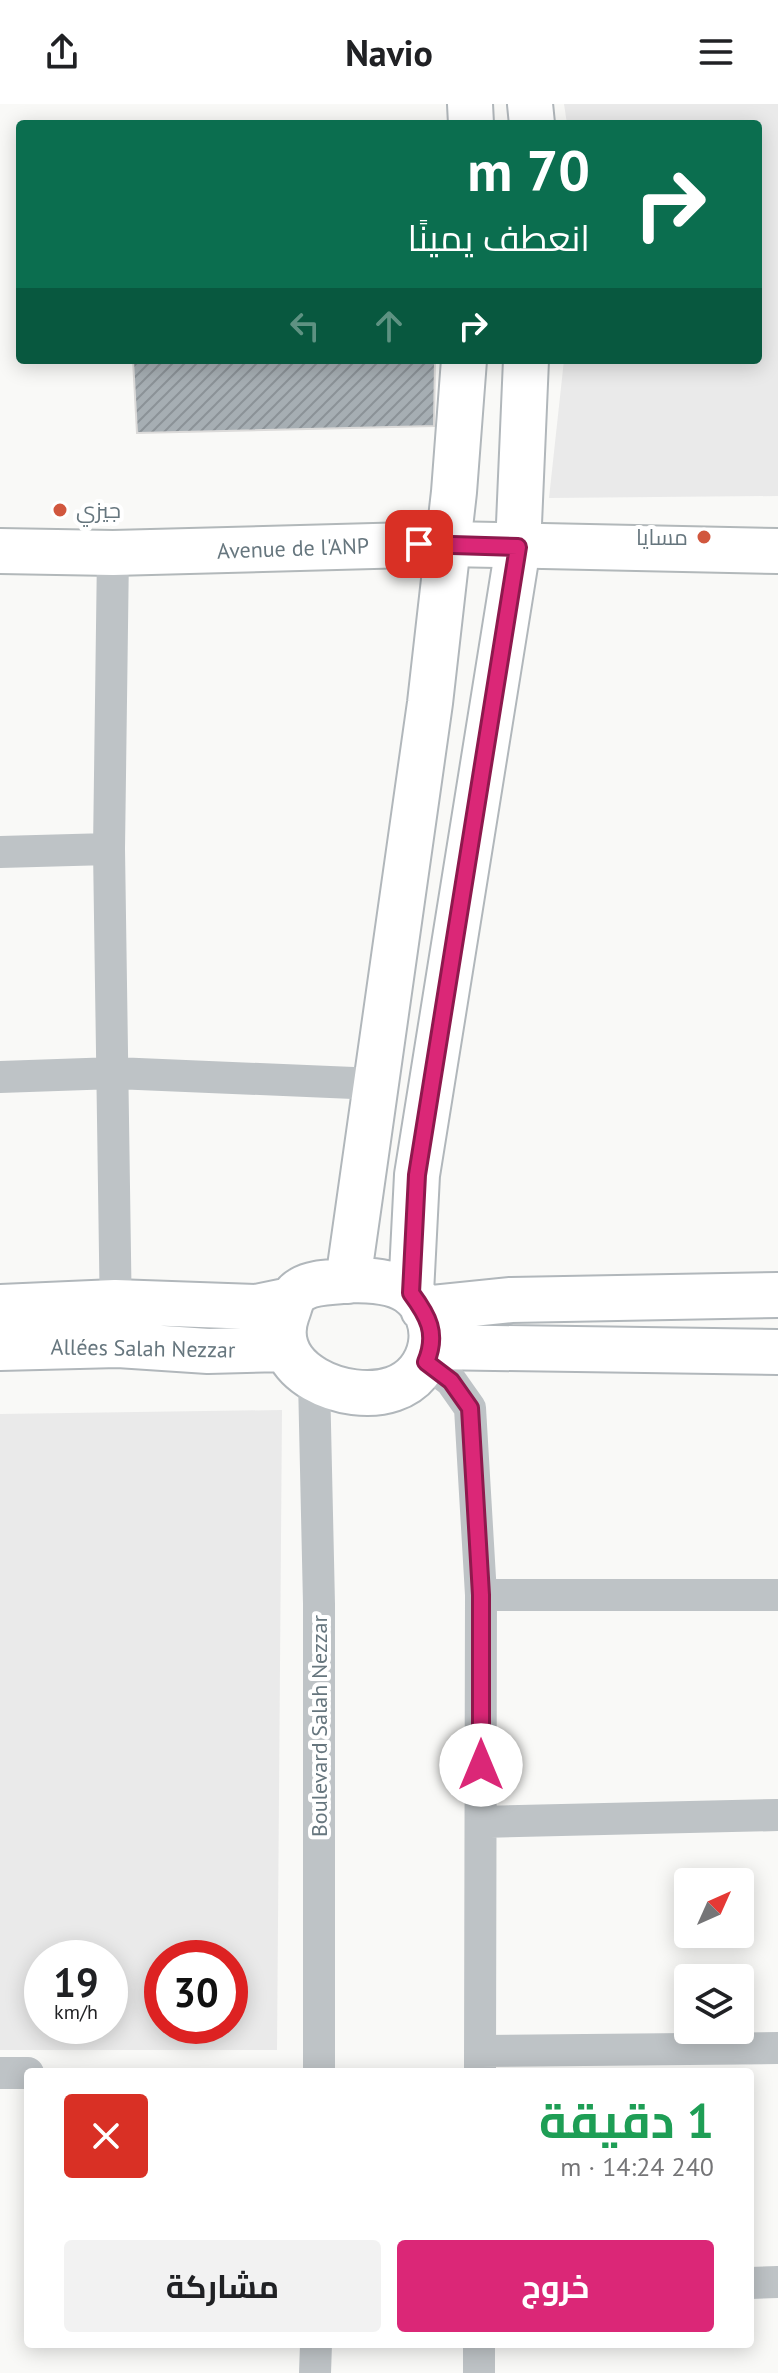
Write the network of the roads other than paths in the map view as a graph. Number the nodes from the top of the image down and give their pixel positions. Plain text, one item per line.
1 (464, 364) edge
2 (526, 364) edge
3 (447, 544) junction
4 (518, 547) junction
5 (0, 551) edge
6 (778, 551) edge
7 (113, 553) junction
8 (409, 841) junction
9 (109, 849) junction
10 (0, 852) edge
11 (466, 856) junction
12 (115, 1073) junction
13 (0, 1077) edge
14 (377, 1084) junction
15 (348, 1281) junction
16 (778, 1295) edge
17 (290, 1300) junction
18 (115, 1302) junction
19 (0, 1307) edge
20 (423, 1328) junction
21 (118, 1345) junction
22 (0, 1348) edge
23 (778, 1352) edge
24 (300, 1365) junction
25 (481, 1595) junction
26 (778, 1595) edge
27 (778, 1815) edge
28 (481, 1822) junction
29 (778, 2048) edge
30 (480, 2062) edge
31 (319, 2068) edge
32 (0, 2073) edge
33 (24, 2073) edge
34 (778, 2282) edge
35 (754, 2283) edge
36 (316, 2348) edge
37 (479, 2348) edge
38 (315, 2373) edge
39 (479, 2373) edge

1 - 3 street
2 - 4 street
3 - 4 street, Avenue de l'ANP
3 - 7 street, Avenue de l'ANP
3 - 8 street
4 - 6 street, Avenue de l'ANP
4 - 11 street
5 - 7 street, Avenue de l'ANP
7 - 9 street
8 - 11 street
8 - 14 street
9 - 10 street
9 - 12 street
11 - 20 street
12 - 13 street
12 - 14 street
12 - 18 street
14 - 15 street
15 - 17 street
15 - 20 street
16 - 20 street
17 - 18 street
17 - 24 street
18 - 19 street
18 - 21 street
20 - 23 street
20 - 24 street
20 - 25 street
21 - 22 street, Allées Salah Nezzar
21 - 24 street, Allées Salah Nezzar
24 - 31 street, Boulevard Salah Nezzar
25 - 26 street
25 - 28 street
27 - 28 street
28 - 30 street
29 - 30 street
32 - 33 street
34 - 35 street
36 - 38 street
37 - 39 street

